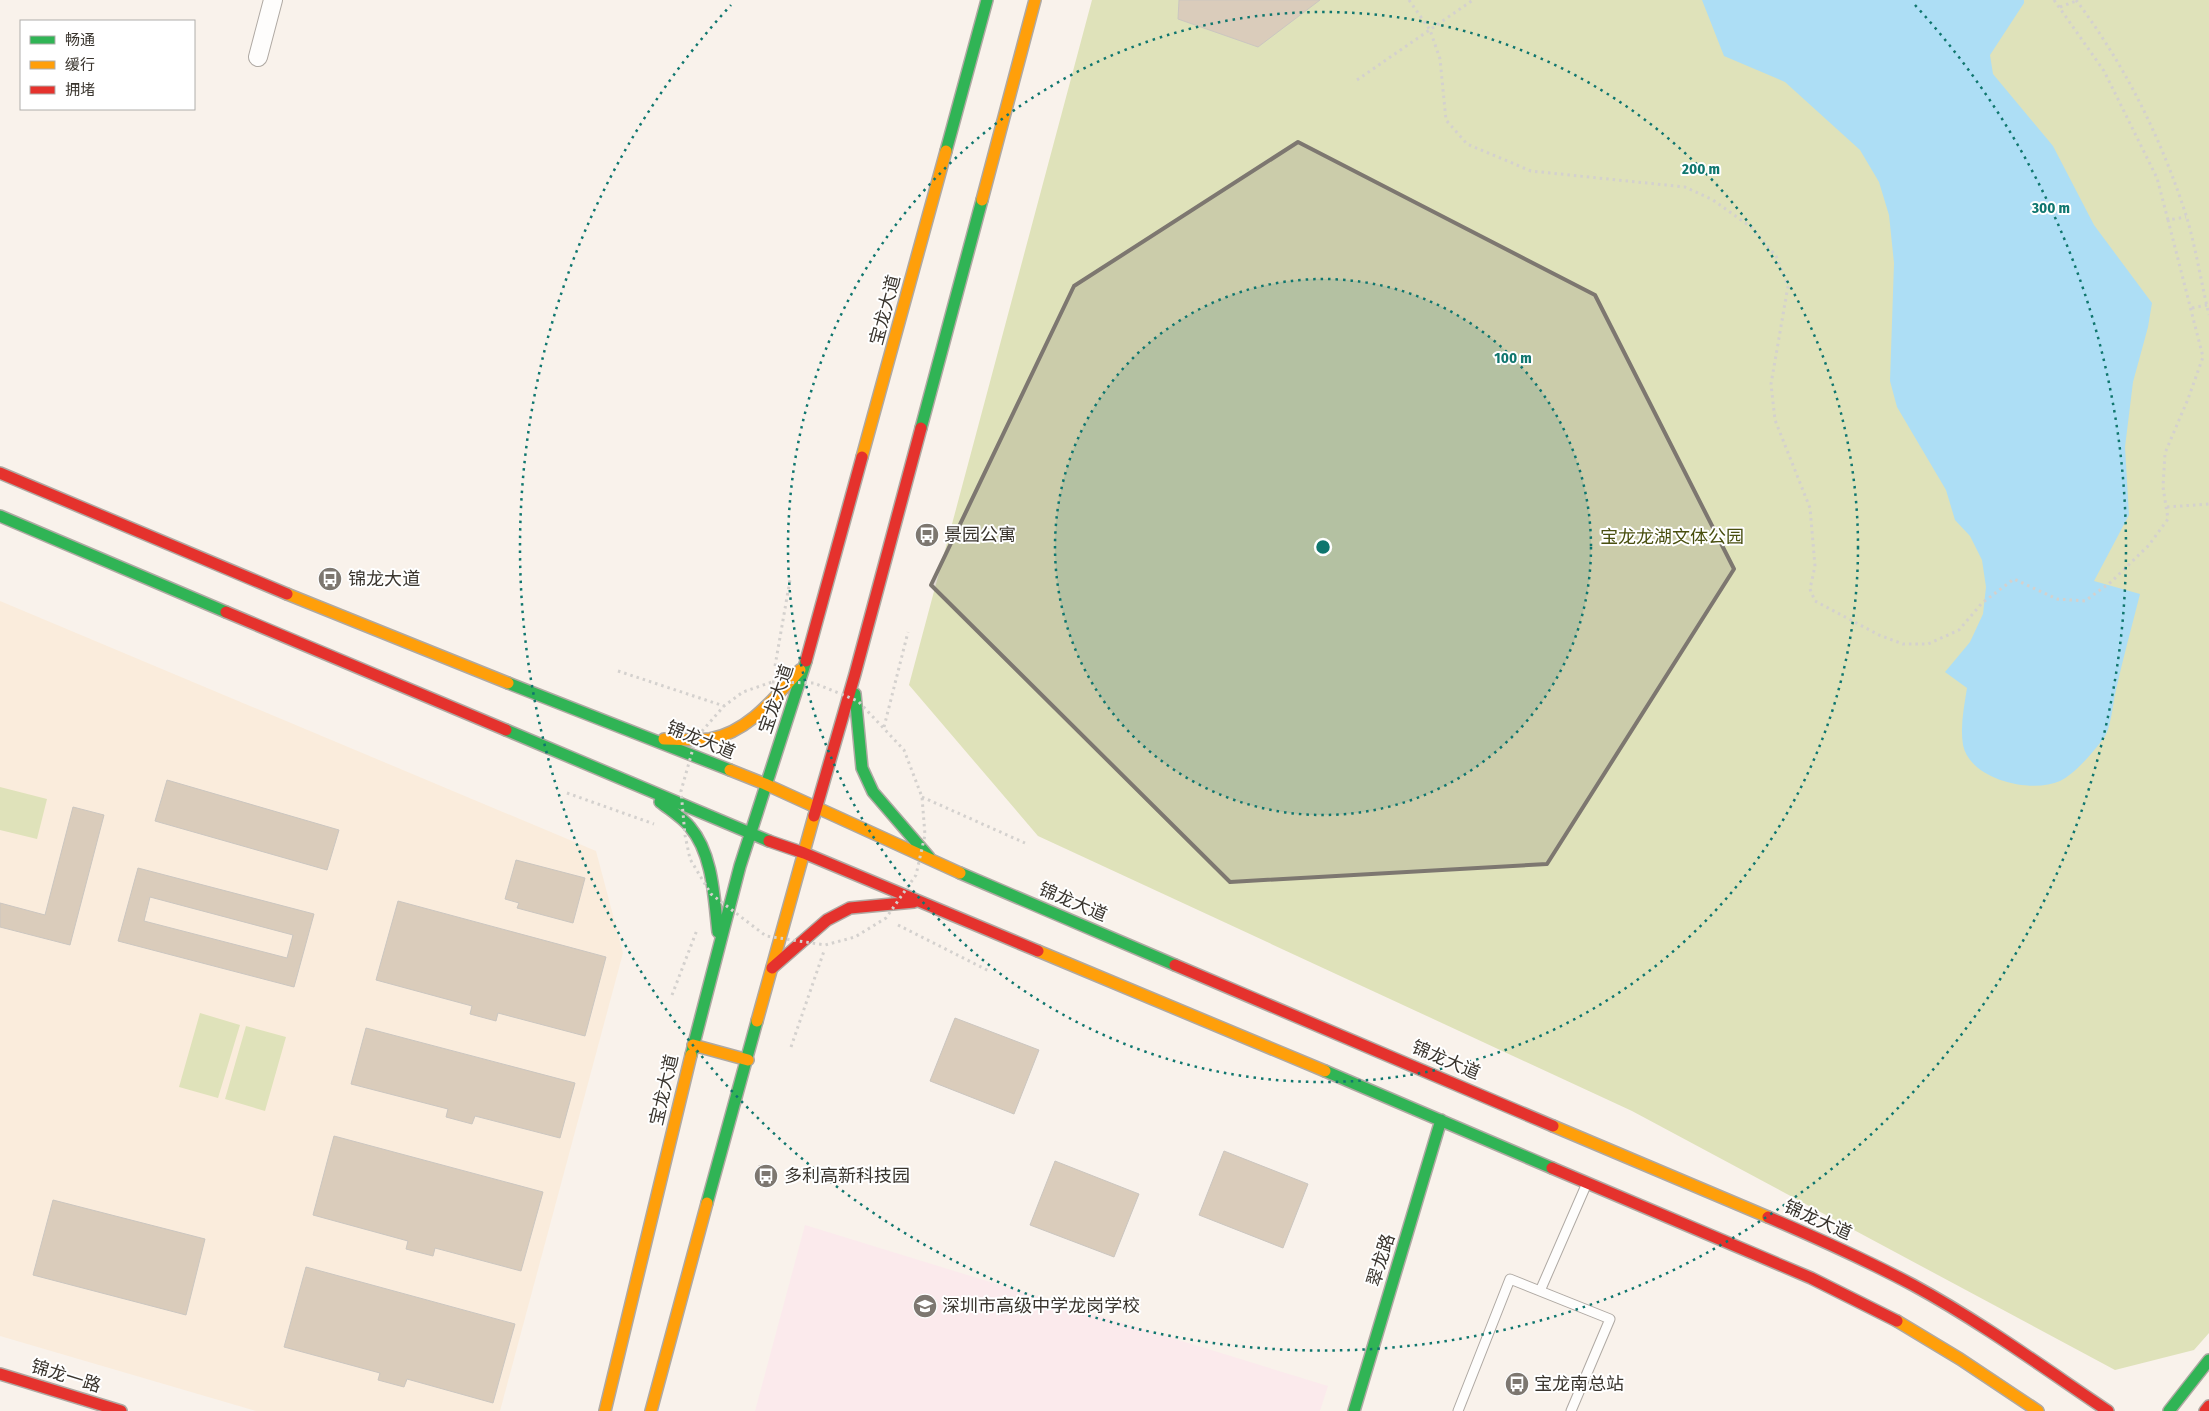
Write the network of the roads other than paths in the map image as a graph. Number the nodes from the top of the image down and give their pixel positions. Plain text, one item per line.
1 (273, 0) edge
2 (988, 0) edge
3 (1035, 0) edge
4 (258, 57) dead end
5 (0, 473) edge
6 (0, 516) edge
7 (806, 663) junction
8 (855, 674) junction
9 (649, 738) junction
10 (765, 784) junction
11 (642, 786) junction
12 (817, 807) junction
13 (750, 834) junction
14 (804, 853) junction
15 (932, 861) junction
16 (921, 902) junction
17 (719, 946) junction
18 (772, 968) junction
19 (693, 1045) junction
20 (748, 1060) junction
21 (1441, 1120) junction
22 (1587, 1182) junction
23 (1540, 1291) junction
24 (2209, 1360) edge
25 (0, 1374) edge
26 (2209, 1406) edge
27 (122, 1411) edge
28 (605, 1411) edge
29 (651, 1411) edge
30 (1354, 1411) edge
31 (1458, 1411) edge
32 (1571, 1411) edge
33 (2038, 1411) edge
34 (2108, 1411) edge
35 (2169, 1411) edge
36 (2205, 1411) edge

1 - 4 street
2 - 7 main road, 宝龙大道
3 - 8 main road
5 - 9 main road, 锦龙大道
6 - 11 main road
7 - 9 main road
7 - 10 main road, 宝龙大道
8 - 12 main road
8 - 15 main road
9 - 10 main road, 锦龙大道
10 - 12 main road, 锦龙大道
10 - 13 main road, 宝龙大道
11 - 13 main road
11 - 17 main road
12 - 14 main road
12 - 15 main road, 锦龙大道
13 - 14 main road
13 - 17 main road, 宝龙大道
14 - 16 main road
14 - 18 main road
15 - 34 main road, 锦龙大道
16 - 18 main road
16 - 21 main road
17 - 19 main road, 宝龙大道
18 - 20 main road
19 - 20 main road
19 - 28 main road, 宝龙大道
20 - 29 main road
21 - 22 main road
21 - 30 main road, 翠龙路
22 - 23 lane
22 - 33 main road
23 - 31 lane
23 - 32 lane
24 - 35 main road
25 - 27 main road, 锦龙一路
26 - 36 main road

